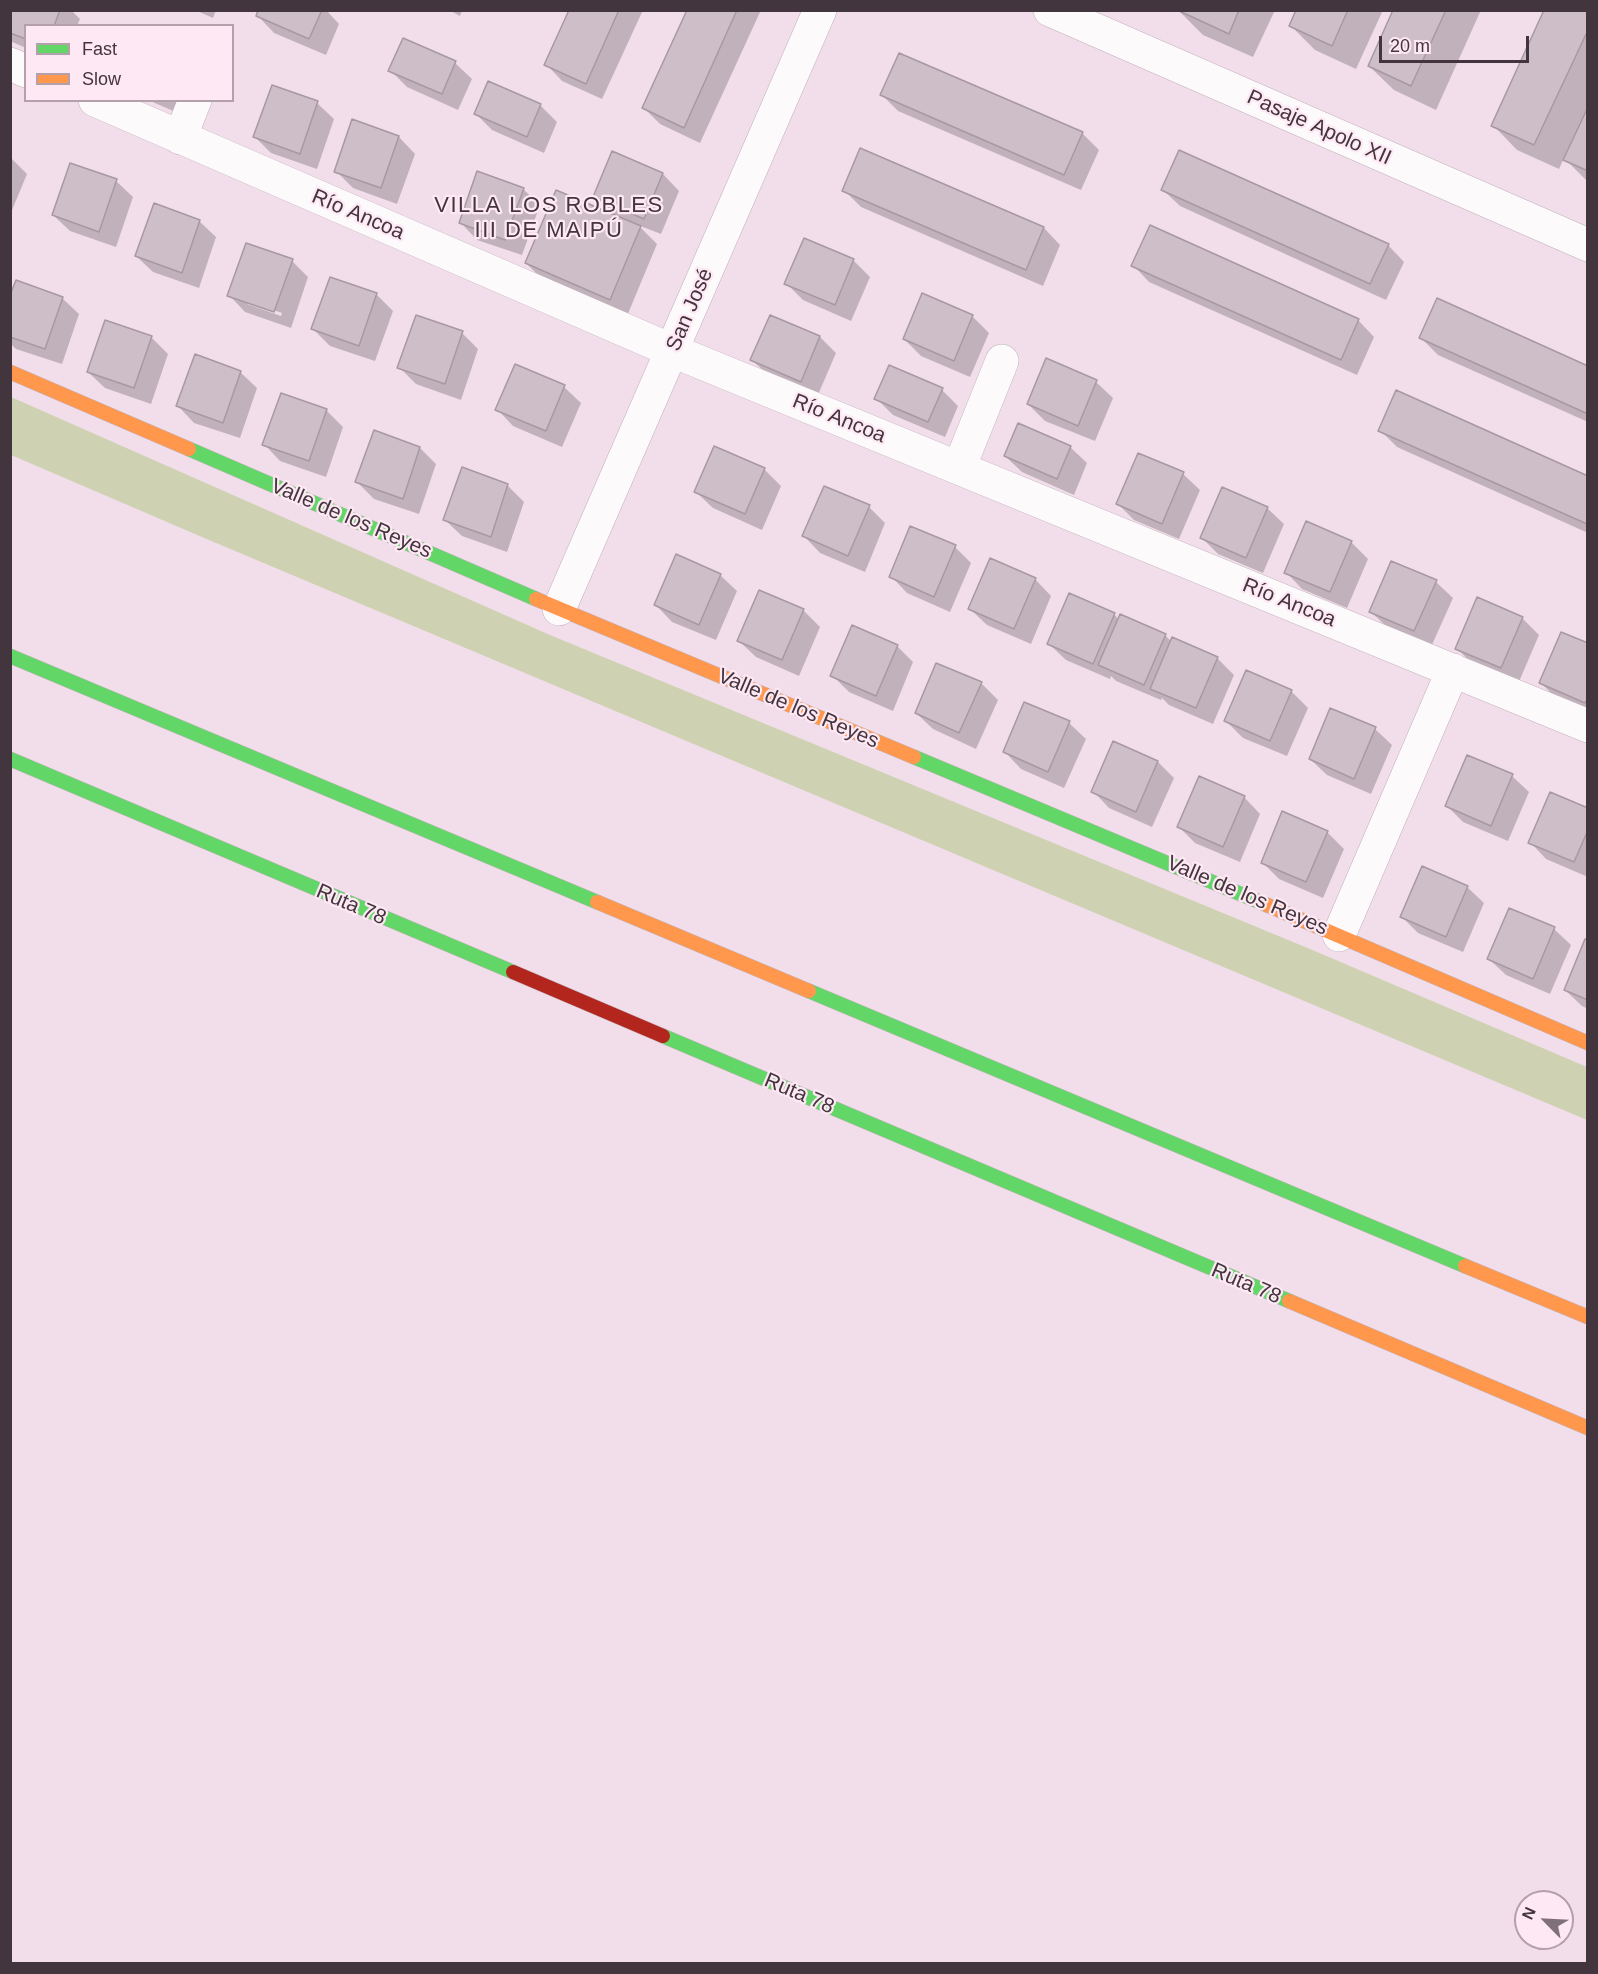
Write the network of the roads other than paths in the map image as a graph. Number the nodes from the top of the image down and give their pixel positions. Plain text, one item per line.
1 (820, 10) edge
2 (1050, 10) edge
3 (10, 64) edge
4 (24, 70) edge
5 (99, 102) edge
6 (194, 102) edge
7 (180, 138) junction
8 (1587, 245) edge
9 (673, 351) junction
10 (1002, 361) dead end
11 (10, 372) edge
12 (959, 468) junction
13 (559, 609) junction
14 (10, 656) edge
15 (1453, 670) junction
16 (1587, 726) edge
17 (10, 759) edge
18 (1339, 935) junction
19 (1587, 1043) edge
20 (1587, 1317) edge
21 (1587, 1428) edge

1 - 9 street, San José
2 - 8 street, Pasaje Apolo XII
3 - 4 street
5 - 7 street, Río Ancoa
6 - 7 street
7 - 9 street, Río Ancoa
9 - 12 street, Río Ancoa
9 - 13 street, San José
10 - 12 street
11 - 13 main road, Valle de los Reyes
12 - 15 street, Río Ancoa
13 - 18 main road, Valle de los Reyes
14 - 20 main road
15 - 16 street, Río Ancoa
15 - 18 street
17 - 21 main road, Ruta 78
18 - 19 main road, Valle de los Reyes

